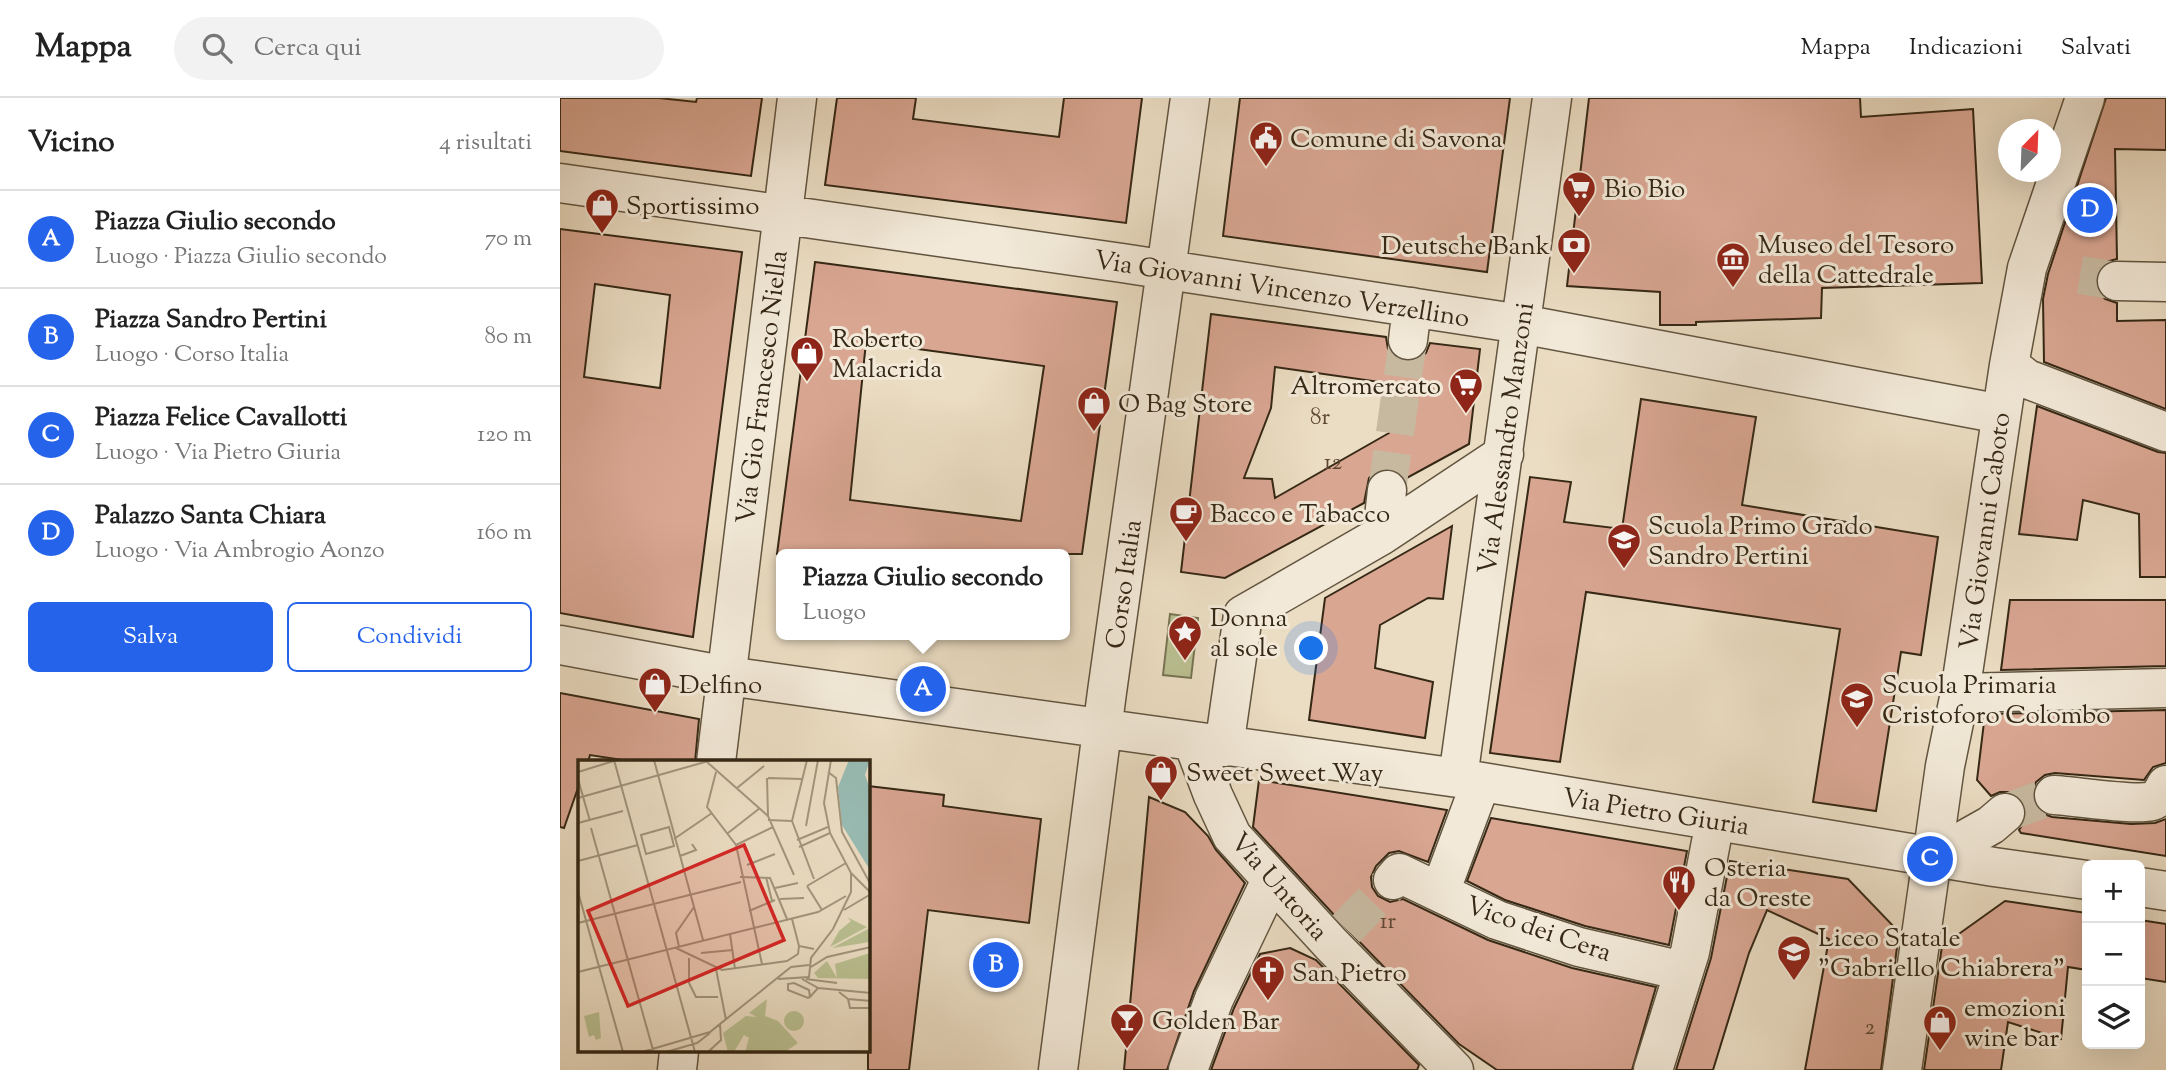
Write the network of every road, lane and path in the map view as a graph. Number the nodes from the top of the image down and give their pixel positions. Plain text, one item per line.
1 (797, 98) edge
2 (1190, 98) edge
3 (1552, 98) edge
4 (2085, 98) edge
5 (560, 183) edge
6 (782, 215) junction
7 (1168, 270) junction
8 (2117, 281) tunnel mouth
9 (2166, 282) edge
10 (1521, 324) junction
11 (2009, 365) junction
12 (2001, 414) junction
13 (2166, 432) edge
14 (1504, 454) junction
15 (1387, 490) tunnel mouth
16 (1382, 536) junction
17 (560, 645) edge
18 (727, 676) junction
19 (2166, 688) edge
20 (1960, 693) junction
21 (1103, 730) junction
22 (1208, 744) junction
23 (716, 760) edge
24 (1469, 780) junction
25 (2166, 785) edge
26 (2054, 794) tunnel mouth
27 (2005, 813) tunnel mouth
28 (1715, 821) junction
29 (1934, 857) junction
30 (1396, 876) dead end
31 (2082, 879) edge
32 (1271, 880) junction
33 (2145, 888) edge
34 (2166, 891) edge
35 (1440, 892) junction
36 (1683, 971) junction
37 (679, 1052) edge
38 (677, 1070) edge
39 (1058, 1070) edge
40 (1188, 1070) edge
41 (1454, 1070) edge
42 (1653, 1070) edge
43 (1902, 1070) edge

1 - 6 street, Via Gio Francesco Niella
2 - 7 street, Corso Italia
3 - 10 street, Via Alessandro Manzoni
4 - 11 street, Via Giovanni Caboto
5 - 6 street, Via Giovanni Vincenzo Verzellino
6 - 7 street, Via Giovanni Vincenzo Verzellino
6 - 18 street, Via Gio Francesco Niella
7 - 10 street, Via Giovanni Vincenzo Verzellino
7 - 21 street, Corso Italia
8 - 9 street
10 - 12 street, Via Giovanni Vincenzo Verzellino
10 - 14 street, Via Alessandro Manzoni
11 - 12 street, Via Giovanni Caboto
11 - 13 street
12 - 20 street, Via Giovanni Caboto
14 - 16 street
14 - 24 street, Via Alessandro Manzoni
15 - 16 street
16 - 22 street
17 - 18 street, Via Pietro Giuria
18 - 21 street, Via Pietro Giuria
18 - 23 street, Via Gio Francesco Niella
19 - 20 street
20 - 29 street, Via Giovanni Caboto
21 - 22 street, Via Pietro Giuria
21 - 39 street, Corso Italia
22 - 24 street, Via Pietro Giuria
22 - 32 street, Via Untoria
24 - 28 street, Via Pietro Giuria
24 - 35 street, Via Alessandro Manzoni
25 - 26 street
27 - 29 street
28 - 29 street, Via Pietro Giuria
28 - 36 street
29 - 31 street, Via Pietro Giuria
29 - 43 street, Via Giovanni Caboto
30 - 35 street, Vico dei Cera
32 - 40 street
32 - 41 street, Via Untoria
33 - 34 street
35 - 36 street, Vico dei Cera
36 - 42 street
37 - 38 street

